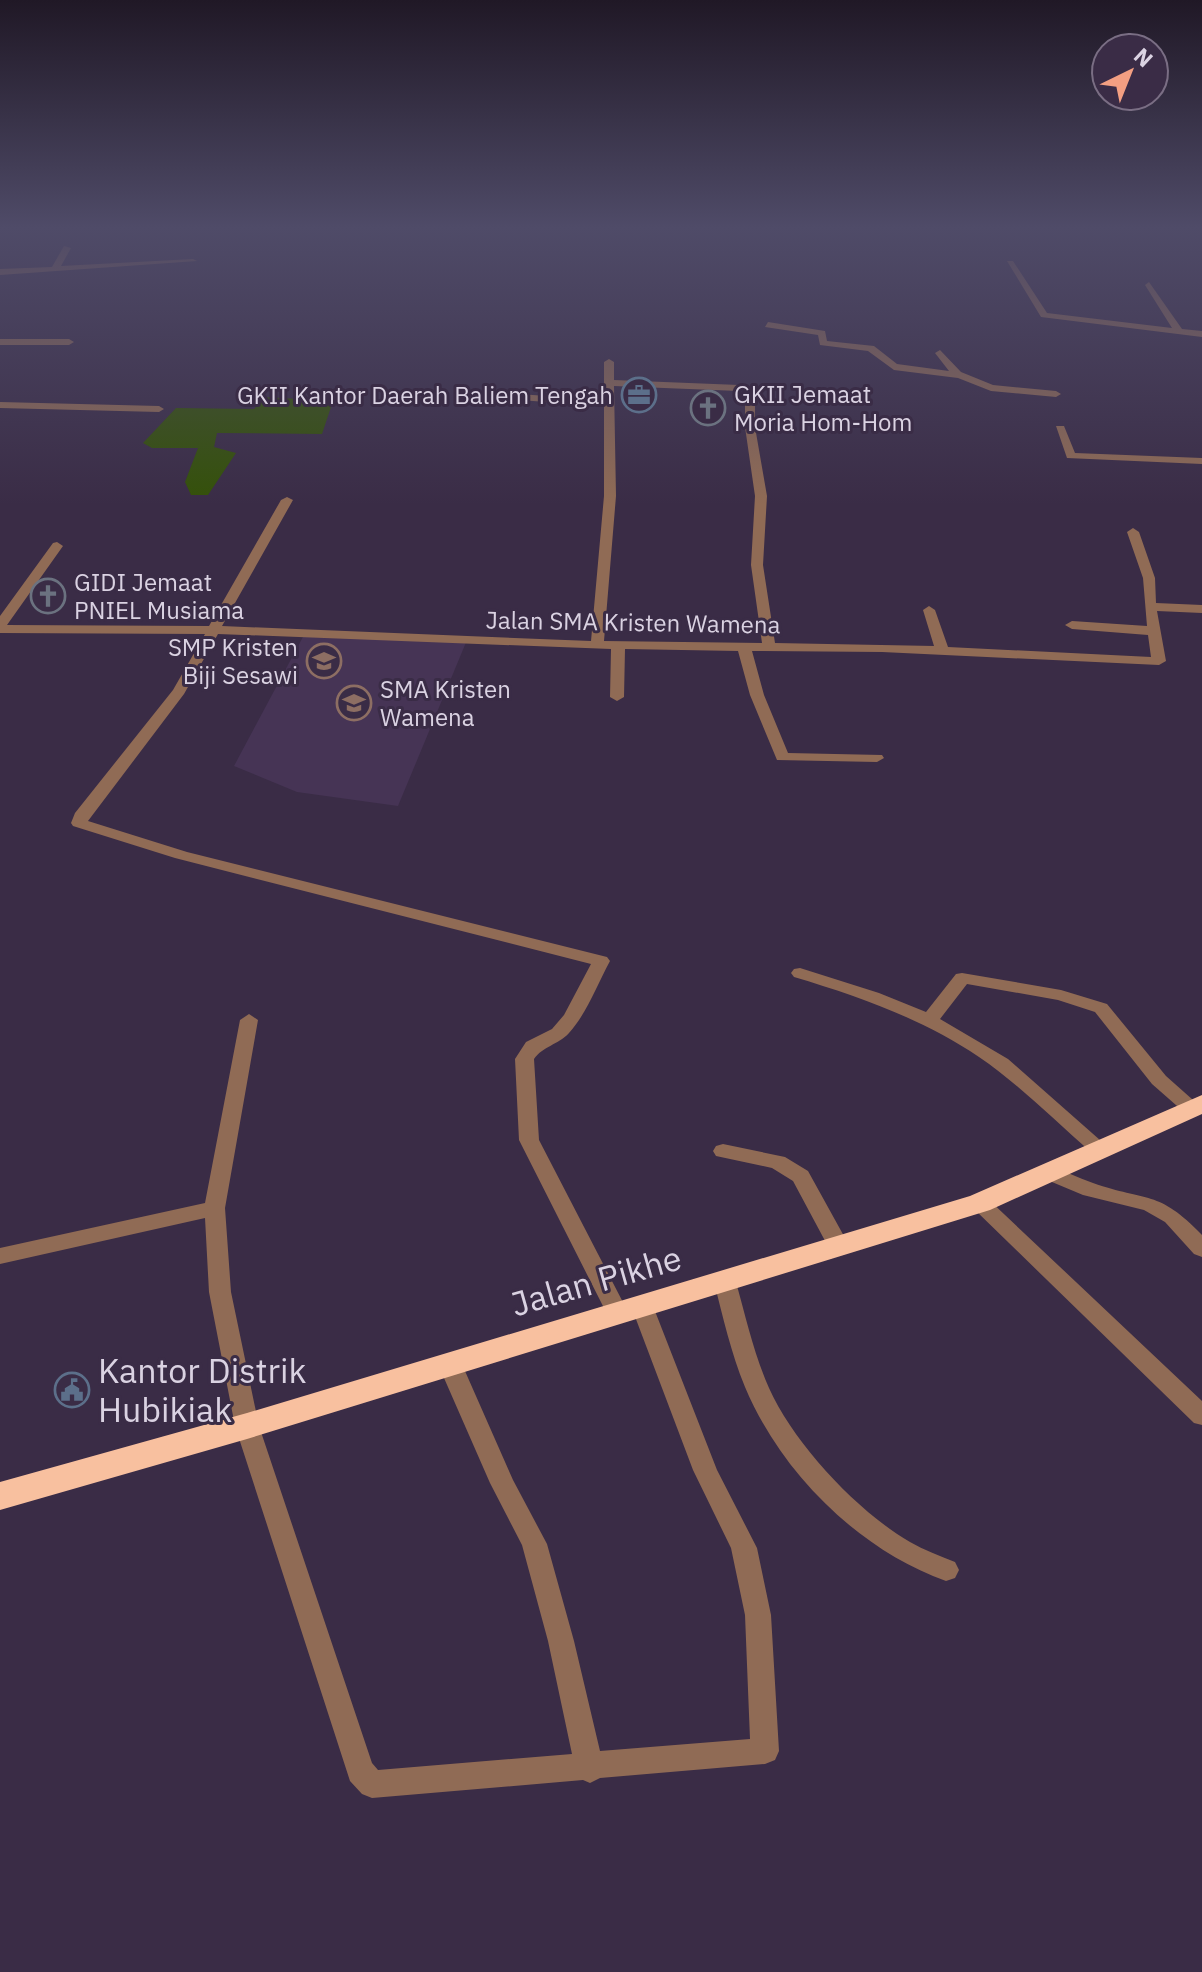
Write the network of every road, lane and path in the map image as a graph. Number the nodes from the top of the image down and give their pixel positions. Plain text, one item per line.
1 (1098, 321) edge
2 (1172, 321) edge
3 (768, 325) dead end
4 (1178, 330) junction
5 (1202, 334) edge
6 (0, 342) edge
7 (69, 342) dead end
8 (940, 353) dead end
9 (609, 362) dead end
10 (957, 374) junction
11 (1046, 376) dead end
12 (609, 383) junction
13 (506, 396) dead end
14 (609, 403) junction
15 (0, 405) edge
16 (159, 409) dead end
17 (1060, 428) dead end
18 (1202, 461) edge
19 (287, 500) dead end
20 (1133, 532) dead end
21 (57, 546) dead end
22 (1150, 607) junction
23 (1202, 609) edge
24 (929, 610) dead end
25 (1072, 625) dead end
26 (0, 627) edge
27 (214, 630) junction
28 (1154, 631) junction
29 (597, 645) junction
30 (618, 645) junction
31 (744, 646) junction
32 (769, 647) junction
33 (943, 653) junction
34 (617, 697) dead end
35 (877, 758) dead end
36 (800, 973) dead end
37 (249, 1020) dead end
38 (929, 1021) junction
39 (1197, 1106) edge
40 (1099, 1148) junction
41 (723, 1151) dead end
42 (1047, 1172) junction
43 (980, 1203) junction
44 (215, 1208) junction
45 (839, 1247) junction
46 (1202, 1249) edge
47 (0, 1256) edge
48 (725, 1282) junction
49 (629, 1309) junction
50 (449, 1362) junction
51 (1202, 1416) edge
52 (247, 1426) junction
53 (0, 1496) edge
54 (946, 1570) dead end
55 (590, 1769) junction

1 - 4 street
2 - 4 street
3 - 10 street
4 - 5 street
6 - 7 street
8 - 10 street
9 - 12 street
10 - 11 street
12 - 14 street
12 - 32 street
13 - 14 street
14 - 29 street
15 - 16 street
17 - 18 street
19 - 27 street
20 - 22 street, Jalan SMA Kristen Wamena
21 - 26 street
22 - 23 street
22 - 28 street, Jalan SMA Kristen Wamena
24 - 33 street
25 - 28 street
26 - 27 street, Jalan SMA Kristen Wamena
27 - 29 street, Jalan SMA Kristen Wamena
27 - 49 street
28 - 33 street, Jalan SMA Kristen Wamena
29 - 30 street, Jalan SMA Kristen Wamena
30 - 31 street, Jalan SMA Kristen Wamena
30 - 34 street
31 - 32 street, Jalan SMA Kristen Wamena
31 - 35 street
32 - 33 street, Jalan SMA Kristen Wamena
36 - 38 street
37 - 44 street
38 - 39 street
38 - 40 street
39 - 40 highway, Jalan Pikhe
40 - 42 highway, Jalan Pikhe
41 - 45 street
42 - 43 highway, Jalan Pikhe
42 - 46 street
43 - 45 highway, Jalan Pikhe
43 - 51 street
44 - 47 street
44 - 52 street
45 - 48 highway, Jalan Pikhe
48 - 49 highway, Jalan Pikhe
48 - 54 street
49 - 50 highway, Jalan Pikhe
49 - 55 street
50 - 52 highway, Jalan Pikhe
50 - 55 street
52 - 53 highway, Jalan Pikhe
52 - 55 street

